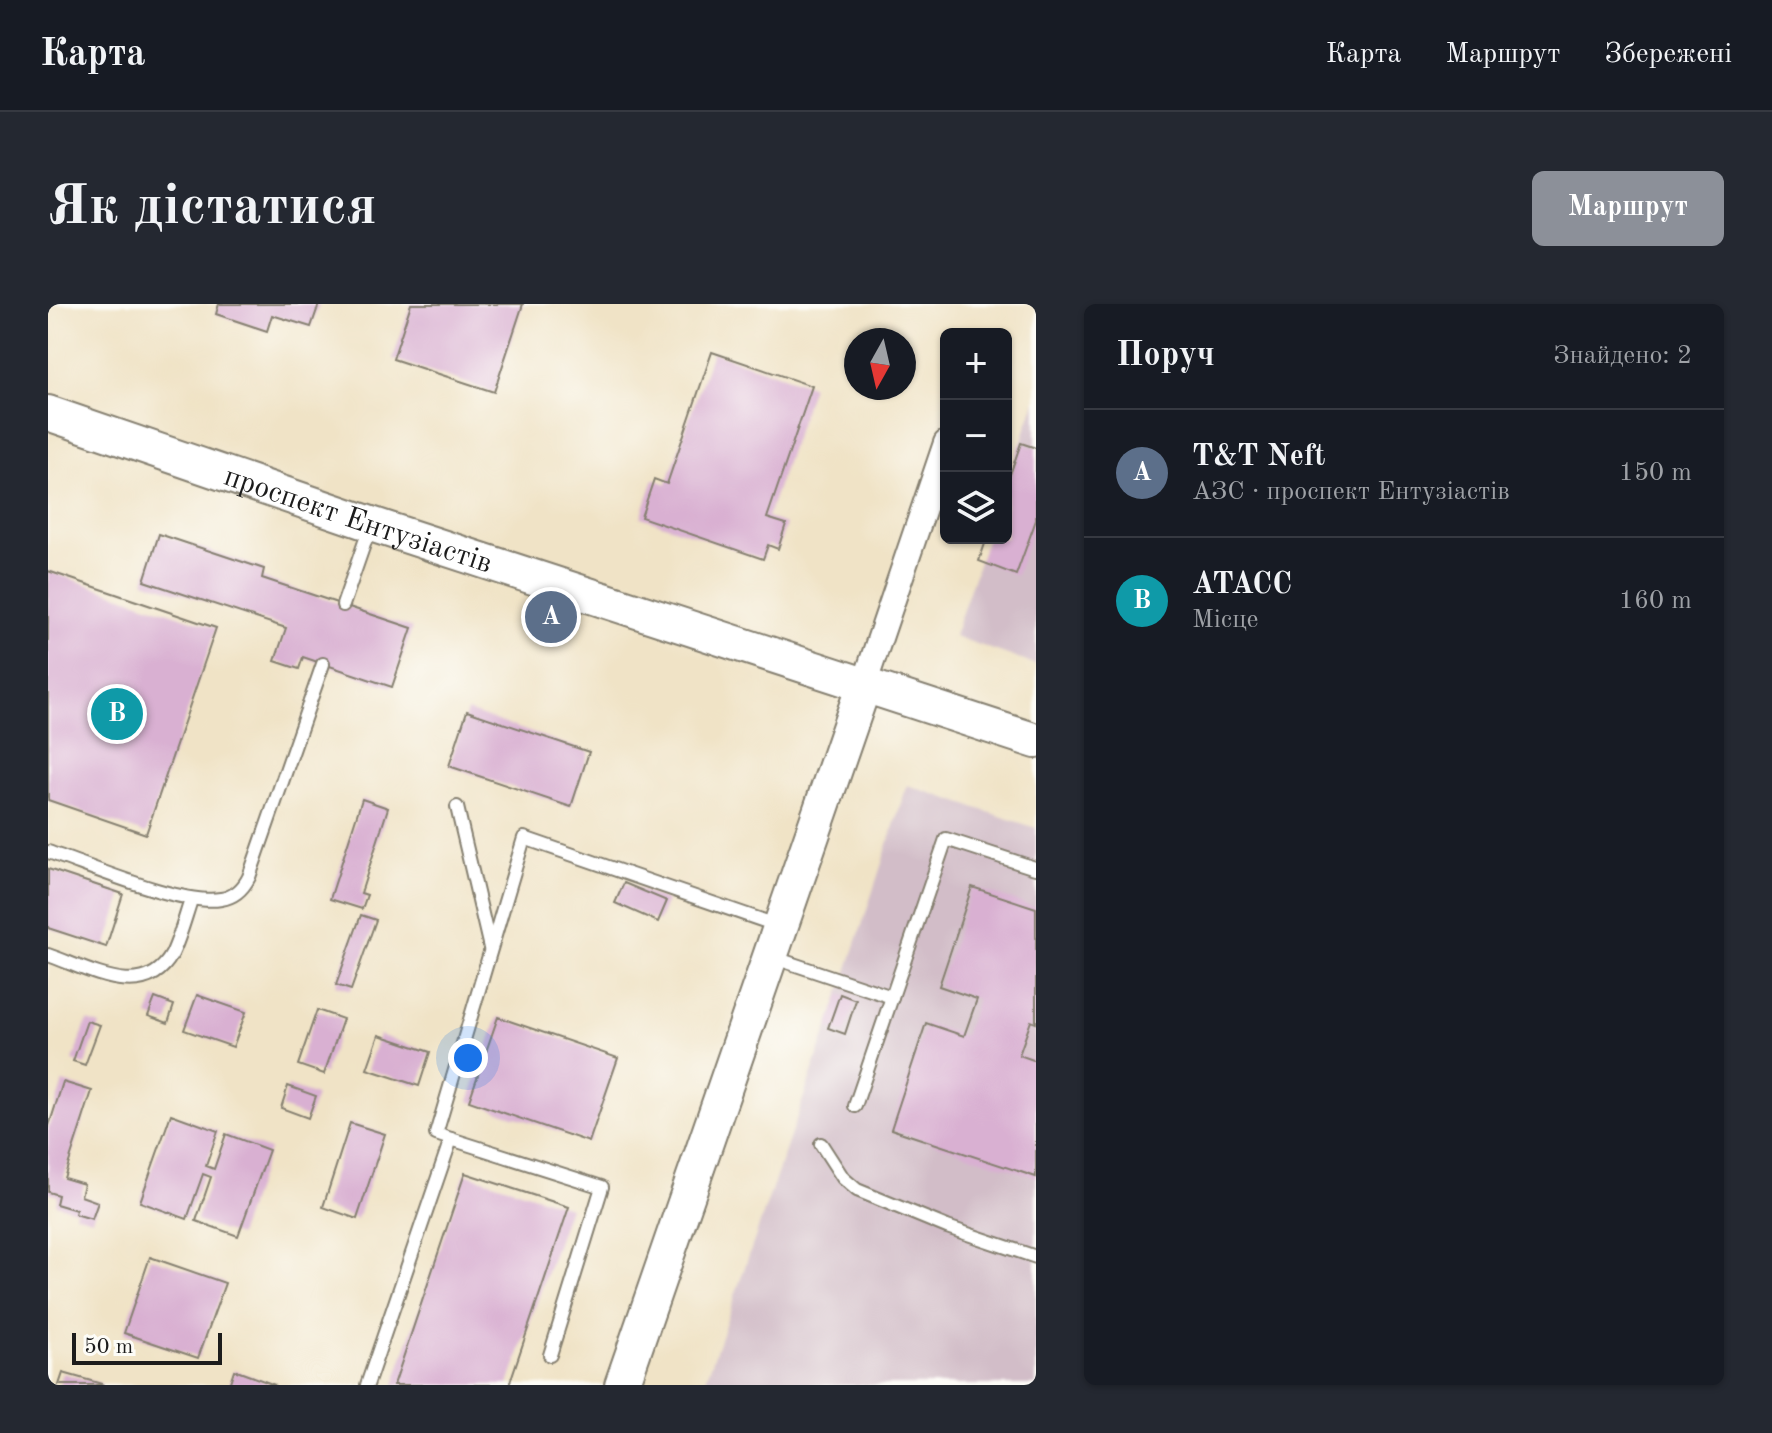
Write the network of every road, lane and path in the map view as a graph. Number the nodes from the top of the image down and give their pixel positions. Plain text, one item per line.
1 (48, 413) edge
2 (940, 461) edge
3 (371, 524) junction
4 (343, 605) dead end
5 (323, 664) dead end
6 (864, 685) junction
7 (1036, 741) edge
8 (457, 807) dead end
9 (48, 852) edge
10 (1036, 867) edge
11 (191, 900) junction
12 (774, 941) junction
13 (491, 950) junction
14 (48, 955) edge
15 (892, 997) junction
16 (855, 1106) dead end
17 (451, 1139) junction
18 (821, 1144) dead end
19 (1036, 1257) edge
20 (550, 1355) dead end
21 (367, 1385) edge
22 (622, 1385) edge

1 - 3 street, проспект Ентузіастів
2 - 6 street
3 - 4 lane
3 - 6 street, проспект Ентузіастів
5 - 11 lane
6 - 7 street, проспект Ентузіастів
6 - 12 street
8 - 13 lane
9 - 11 lane
10 - 15 lane
11 - 14 lane
12 - 13 lane
12 - 15 lane
12 - 22 street
13 - 17 lane
15 - 16 lane
17 - 20 lane
17 - 21 lane
18 - 19 lane

